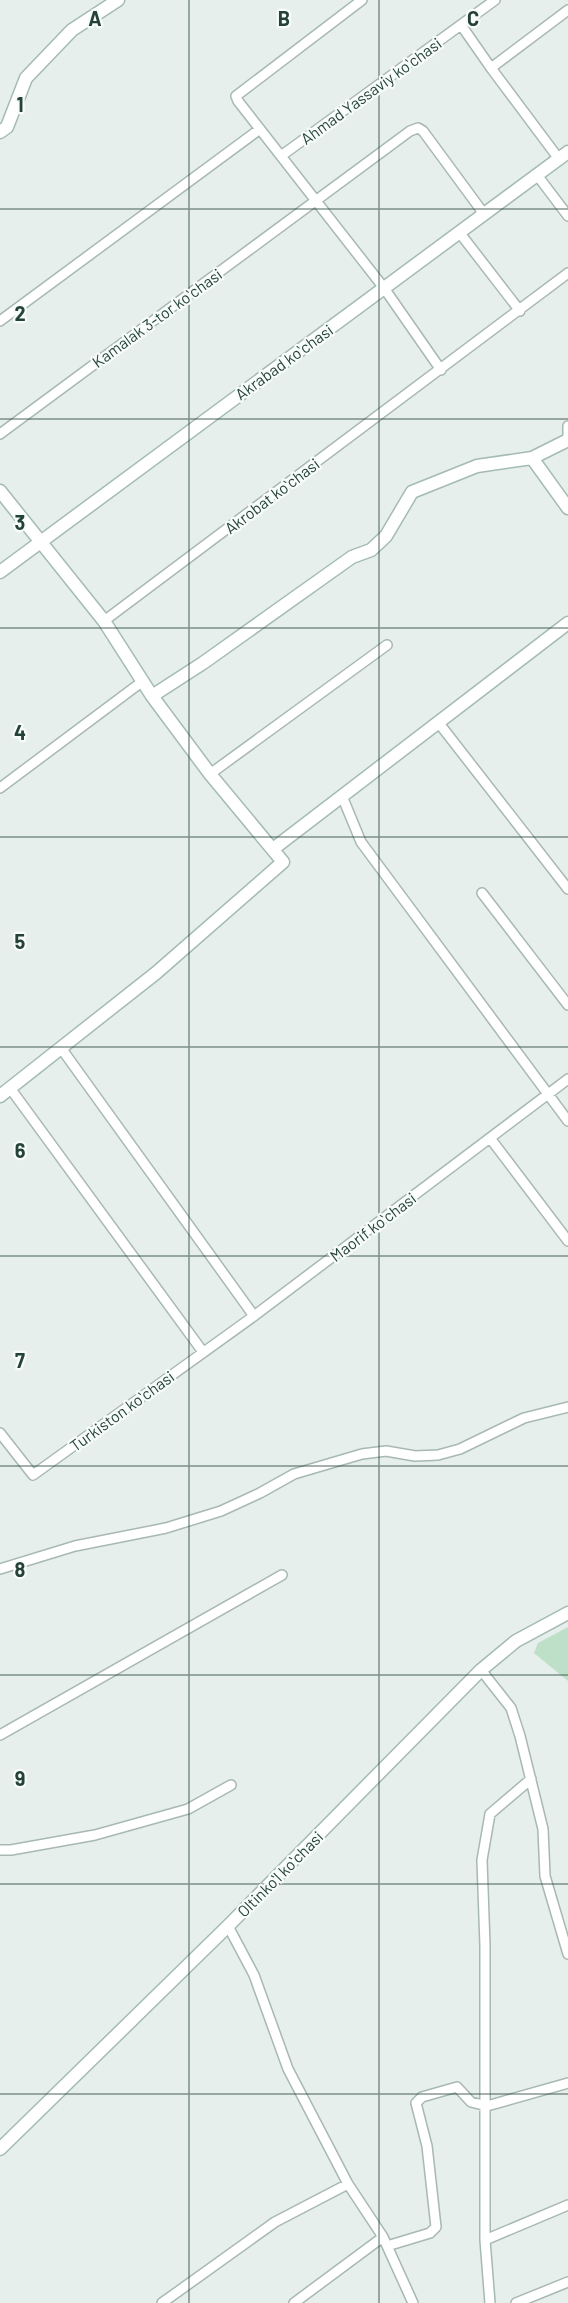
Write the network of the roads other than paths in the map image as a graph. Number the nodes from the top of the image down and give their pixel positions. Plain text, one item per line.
1 (118, 0) edge
2 (362, 0) edge
3 (495, 0) edge
4 (568, 10) edge
5 (461, 25) junction
6 (491, 69) junction
7 (260, 129) junction
8 (0, 132) edge
9 (563, 155) edge
10 (281, 156) junction
11 (537, 175) junction
12 (315, 202) junction
13 (484, 214) junction
14 (568, 216) edge
15 (459, 232) junction
16 (568, 273) edge
17 (384, 288) junction
18 (520, 311) junction
19 (0, 321) edge
20 (441, 370) junction
21 (568, 426) edge
22 (0, 434) edge
23 (568, 440) edge
24 (532, 458) junction
25 (0, 491) edge
26 (568, 508) edge
27 (41, 541) junction
28 (0, 572) edge
29 (104, 621) junction
30 (568, 623) edge
31 (387, 645) dead end
32 (143, 681) junction
33 (152, 696) junction
34 (438, 722) junction
35 (210, 774) junction
36 (0, 788) edge
37 (342, 796) junction
38 (273, 849) junction
39 (568, 889) edge
40 (482, 893) dead end
41 (568, 1005) edge
42 (62, 1048) junction
43 (568, 1079) edge
44 (5, 1092) edge
45 (548, 1094) junction
46 (568, 1121) edge
47 (490, 1138) junction
48 (568, 1241) edge
49 (254, 1316) junction
50 (203, 1352) junction
51 (568, 1407) edge
52 (0, 1433) edge
53 (0, 1569) edge
54 (282, 1575) dead end
55 (568, 1612) edge
56 (481, 1670) junction
57 (0, 1735) edge
58 (531, 1779) junction
59 (231, 1785) dead end
60 (0, 1850) edge
61 (228, 1926) junction
62 (568, 1954) edge
63 (568, 2083) edge
64 (487, 2106) junction
65 (0, 2149) edge
66 (348, 2184) junction
67 (568, 2205) edge
68 (485, 2240) junction
69 (385, 2241) junction
70 (568, 2282) edge
71 (162, 2303) edge
72 (294, 2303) edge
73 (413, 2303) edge
74 (490, 2303) edge
75 (516, 2303) edge

1 - 8 street
2 - 7 street
3 - 5 street, Ahmad Yassaviy koʻchasi
4 - 6 street
5 - 6 street
5 - 10 street, Ahmad Yassaviy koʻchasi
6 - 9 street
7 - 10 street
7 - 19 street
9 - 11 street, Akrabad koʻchasi
10 - 12 street
11 - 13 street, Akrabad koʻchasi
11 - 14 street
12 - 13 street, Kamalak 3-tor koʻchasi
12 - 17 street
12 - 22 street, Kamalak 3-tor koʻchasi
13 - 15 street, Akrabad koʻchasi
15 - 17 street, Akrabad koʻchasi
15 - 18 street
16 - 18 street, Akrobat koʻchasi
17 - 20 street
17 - 27 street, Akrabad koʻchasi
18 - 20 street, Akrobat koʻchasi
20 - 29 street, Akrobat koʻchasi
21 - 23 street
23 - 24 street
24 - 26 street
24 - 33 street
25 - 27 street
27 - 28 street, Akrabad koʻchasi
27 - 29 street
29 - 32 street
30 - 34 street
31 - 35 street
32 - 33 street
32 - 36 street
33 - 35 street
34 - 37 street
34 - 39 street
35 - 38 street
37 - 38 street
37 - 45 street
38 - 42 street
40 - 41 street
42 - 44 street
42 - 49 street
43 - 45 street, Maorif koʻchasi
44 - 50 street
45 - 46 street
45 - 47 street, Maorif koʻchasi
47 - 48 street
47 - 49 street, Maorif koʻchasi
49 - 50 street, Turkiston koʻchasi
50 - 52 street, Turkiston koʻchasi
51 - 53 street
54 - 57 street
55 - 56 street, Oltinkoʻl koʻchasi
56 - 58 street
56 - 61 street, Oltinkoʻl koʻchasi
58 - 62 street
58 - 64 street
59 - 60 street
61 - 65 street, Oltinkoʻl koʻchasi
61 - 66 street
63 - 64 street
64 - 68 street
64 - 69 street
66 - 69 street
66 - 71 street
67 - 68 street
68 - 74 street
69 - 72 street
69 - 73 street
70 - 75 street

